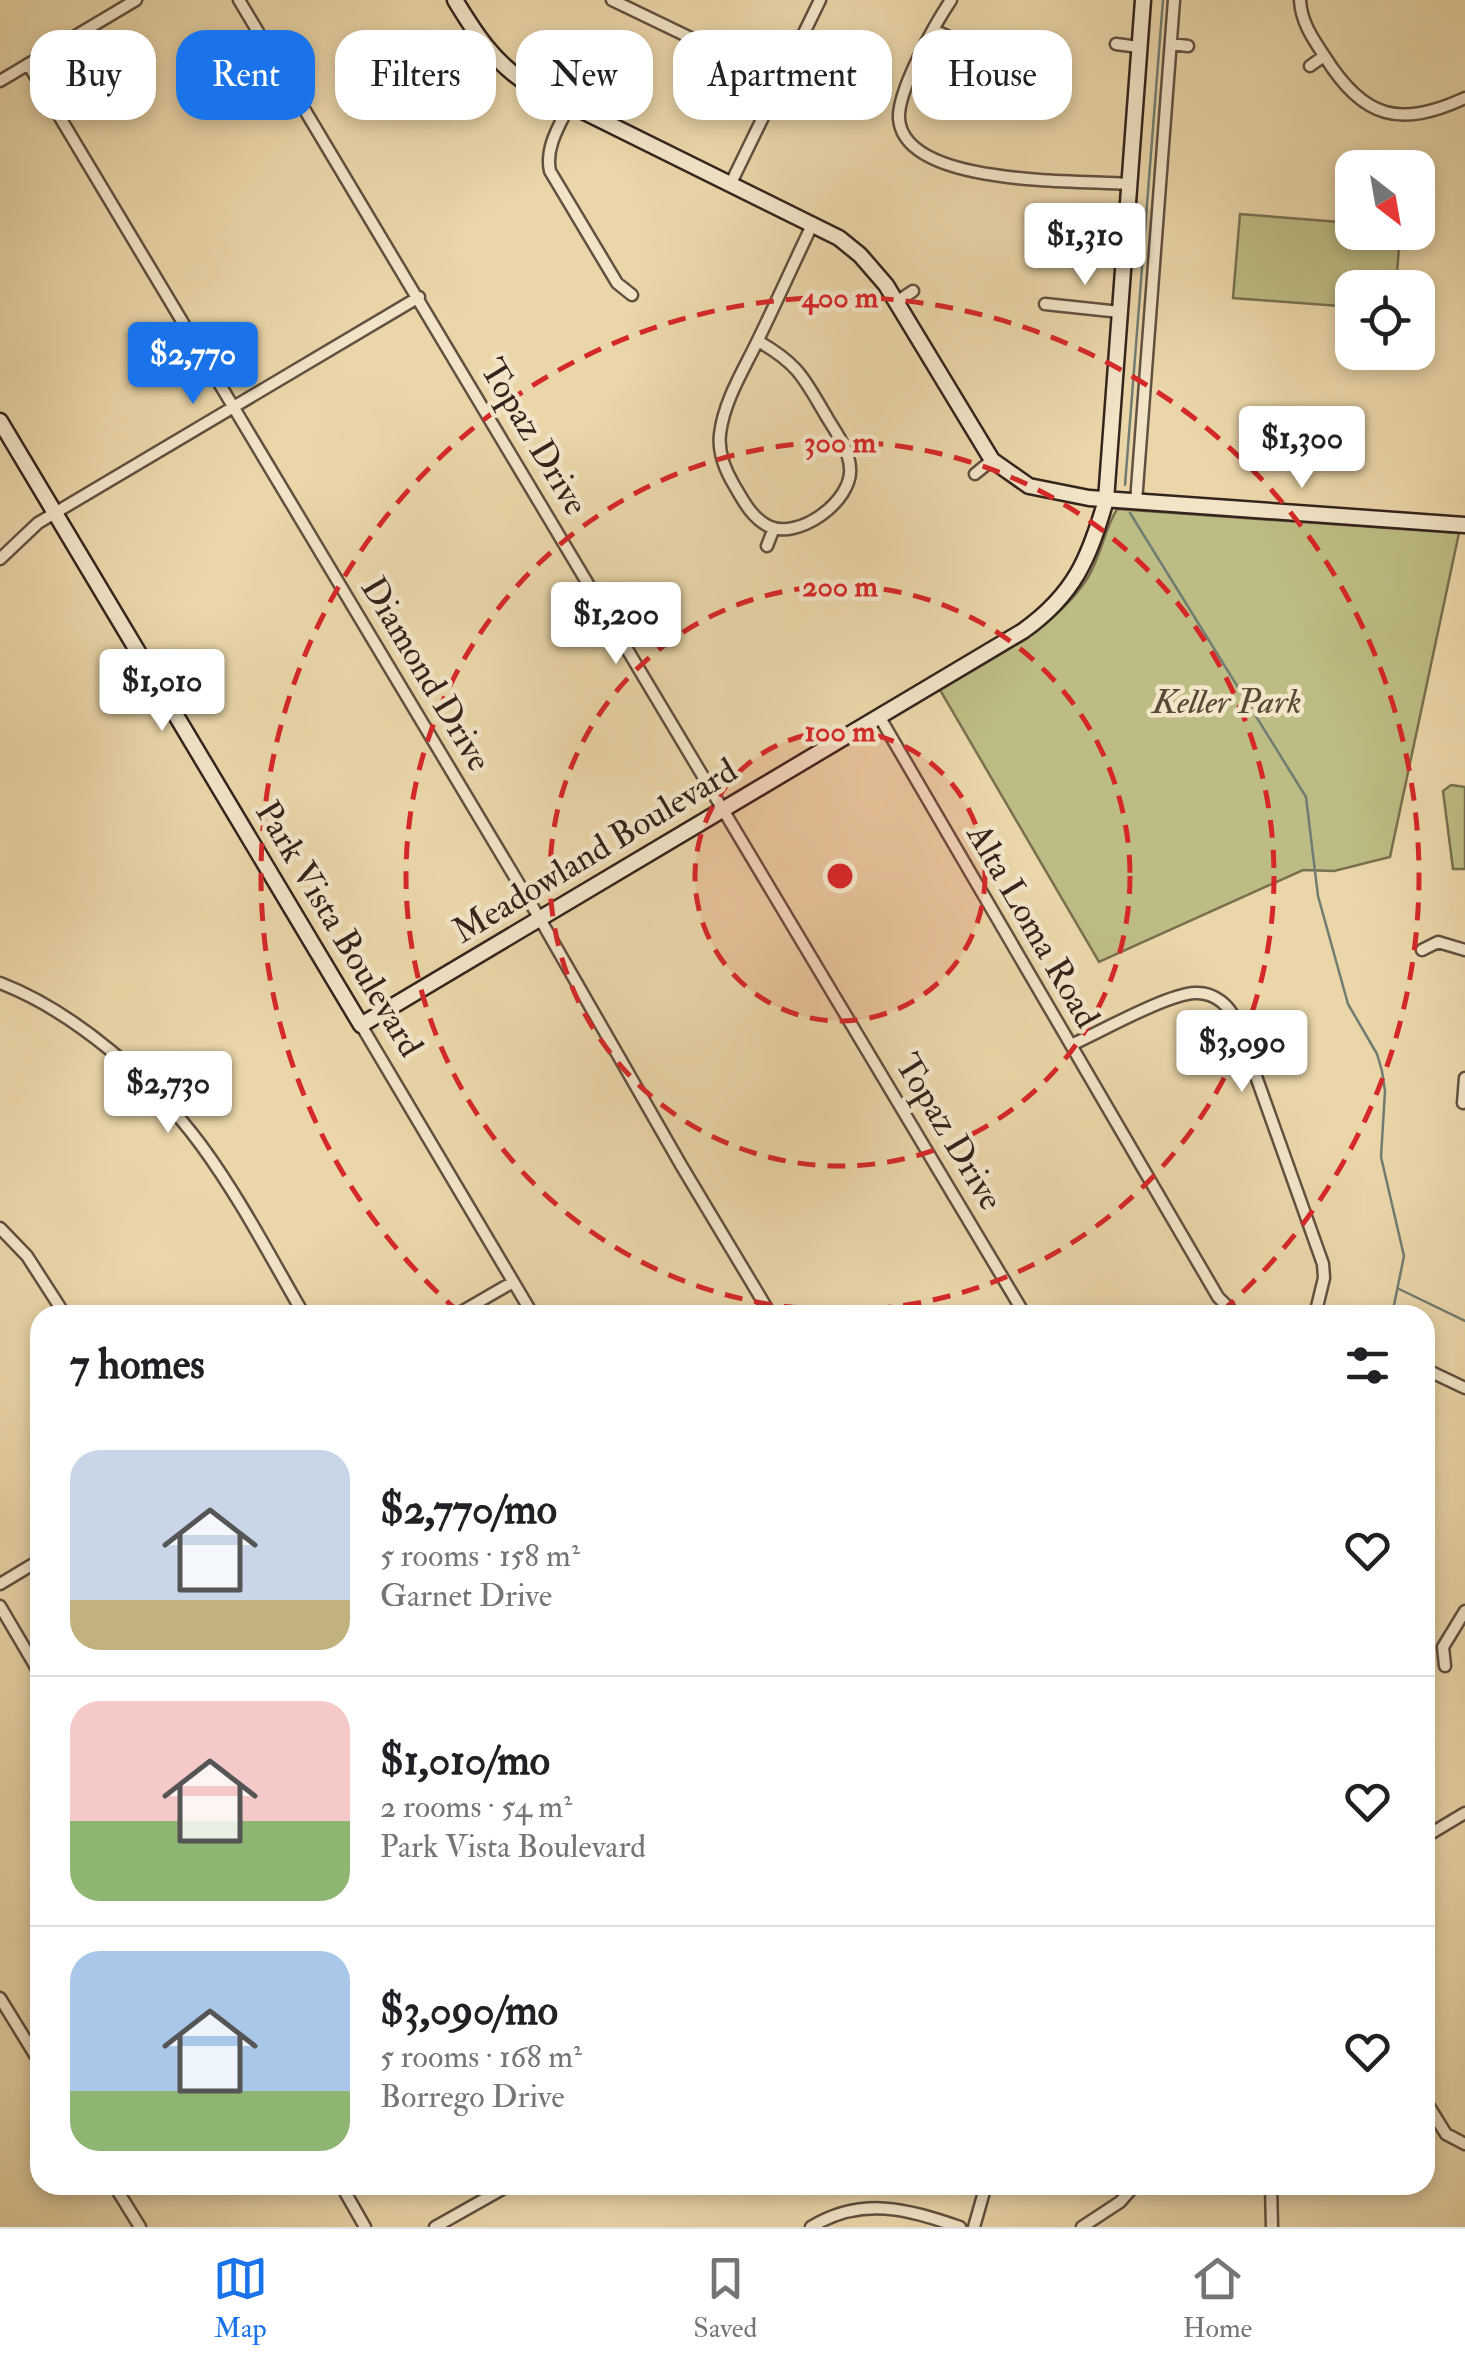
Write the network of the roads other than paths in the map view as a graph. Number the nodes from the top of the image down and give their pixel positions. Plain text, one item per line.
1 (136, 0) edge
2 (239, 0) edge
3 (455, 0) edge
4 (612, 0) edge
5 (820, 0) edge
6 (952, 0) edge
7 (1143, 0) edge
8 (1174, 0) edge
9 (1300, 0) edge
10 (673, 30) edge
11 (805, 30) edge
12 (934, 30) edge
13 (1116, 44) dead end
14 (1170, 44) junction
15 (1139, 46) junction
16 (1188, 46) dead end
17 (1324, 56) junction
18 (28, 64) junction
19 (1310, 66) dead end
20 (516, 74) edge
21 (912, 80) edge
22 (0, 81) edge
23 (1465, 98) edge
24 (563, 120) edge
25 (598, 120) edge
26 (762, 120) edge
27 (731, 183) junction
28 (1128, 184) junction
29 (813, 224) junction
30 (913, 291) dead end
31 (632, 294) dead end
32 (419, 296) junction
33 (898, 301) junction
34 (1045, 304) dead end
35 (1120, 312) junction
36 (758, 342) junction
37 (234, 406) junction
38 (988, 420) dead end
39 (706, 422) dead end
40 (722, 424) junction
41 (1, 426) edge
42 (972, 429) junction
43 (992, 460) junction
44 (975, 474) dead end
45 (1106, 500) junction
46 (1136, 502) junction
47 (55, 513) junction
48 (1465, 525) edge
49 (774, 528) junction
50 (767, 546) dead end
51 (0, 559) edge
52 (879, 716) junction
53 (724, 809) junction
54 (540, 919) junction
55 (1422, 950) dead end
56 (1465, 950) edge
57 (0, 983) edge
58 (361, 1025) junction
59 (1071, 1045) junction
60 (1465, 1078) edge
61 (1462, 1103) dead end
62 (0, 1228) edge
63 (513, 1282) junction
64 (58, 1305) edge
65 (298, 1305) edge
66 (473, 1305) edge
67 (527, 1305) edge
68 (765, 1305) edge
69 (1019, 1305) edge
70 (1227, 1305) edge
71 (1317, 1305) edge
72 (1435, 1374) edge
73 (1465, 1388) edge
74 (30, 1566) edge
75 (0, 1584) edge
76 (0, 1606) edge
77 (1465, 1611) edge
78 (30, 1657) edge
79 (1444, 1666) dead end
80 (1465, 1814) edge
81 (1435, 1831) edge
82 (0, 1998) edge
83 (30, 2047) edge
84 (1435, 2116) edge
85 (1465, 2144) edge
86 (120, 2195) edge
87 (346, 2195) edge
88 (492, 2195) edge
89 (983, 2195) edge
90 (1126, 2195) edge
91 (1271, 2195) edge
92 (140, 2227) edge
93 (365, 2227) edge
94 (436, 2227) edge
95 (811, 2227) edge
96 (960, 2227) edge
97 (974, 2227) edge
98 (1082, 2227) edge
99 (1272, 2227) edge

1 - 18 street
2 - 32 street, Topaz Drive
3 - 20 street
4 - 10 street
5 - 11 street
6 - 12 street
7 - 15 street, Meadowland Boulevard
8 - 14 street
9 - 17 street
13 - 15 street
14 - 16 street
14 - 46 street
15 - 28 street, Meadowland Boulevard
17 - 19 street
17 - 23 street
18 - 22 street
18 - 37 street, Diamond Drive
21 - 28 street
24 - 31 street
25 - 27 street
26 - 27 street
27 - 29 street
28 - 35 street, Meadowland Boulevard
29 - 33 street
29 - 36 street
30 - 33 street
32 - 37 street
32 - 53 street, Topaz Drive
33 - 42 street
34 - 35 street
35 - 45 street, Meadowland Boulevard
36 - 40 street
36 - 49 street
37 - 47 street
37 - 54 street, Diamond Drive
38 - 42 street
39 - 40 street
40 - 49 street
41 - 47 street, Park Vista Boulevard
42 - 43 street
43 - 44 street
43 - 45 street
45 - 46 street
45 - 52 street, Meadowland Boulevard
46 - 48 street
47 - 51 street
47 - 58 street, Park Vista Boulevard
49 - 50 street
52 - 53 street, Meadowland Boulevard
52 - 59 street, Alta Loma Road
53 - 54 street, Meadowland Boulevard
53 - 69 street, Topaz Drive
54 - 58 street, Meadowland Boulevard
54 - 68 street, Diamond Drive
55 - 56 street
57 - 65 street
58 - 63 street, Park Vista Boulevard
59 - 70 street, Alta Loma Road
59 - 71 street
60 - 61 street
62 - 64 street
63 - 66 street
63 - 67 street, Park Vista Boulevard
72 - 73 street
74 - 75 street
76 - 78 street
77 - 79 street
80 - 81 street
82 - 83 street
84 - 85 street
86 - 92 street
87 - 93 street
88 - 94 street
89 - 97 street
90 - 98 street
91 - 99 street
95 - 96 street

